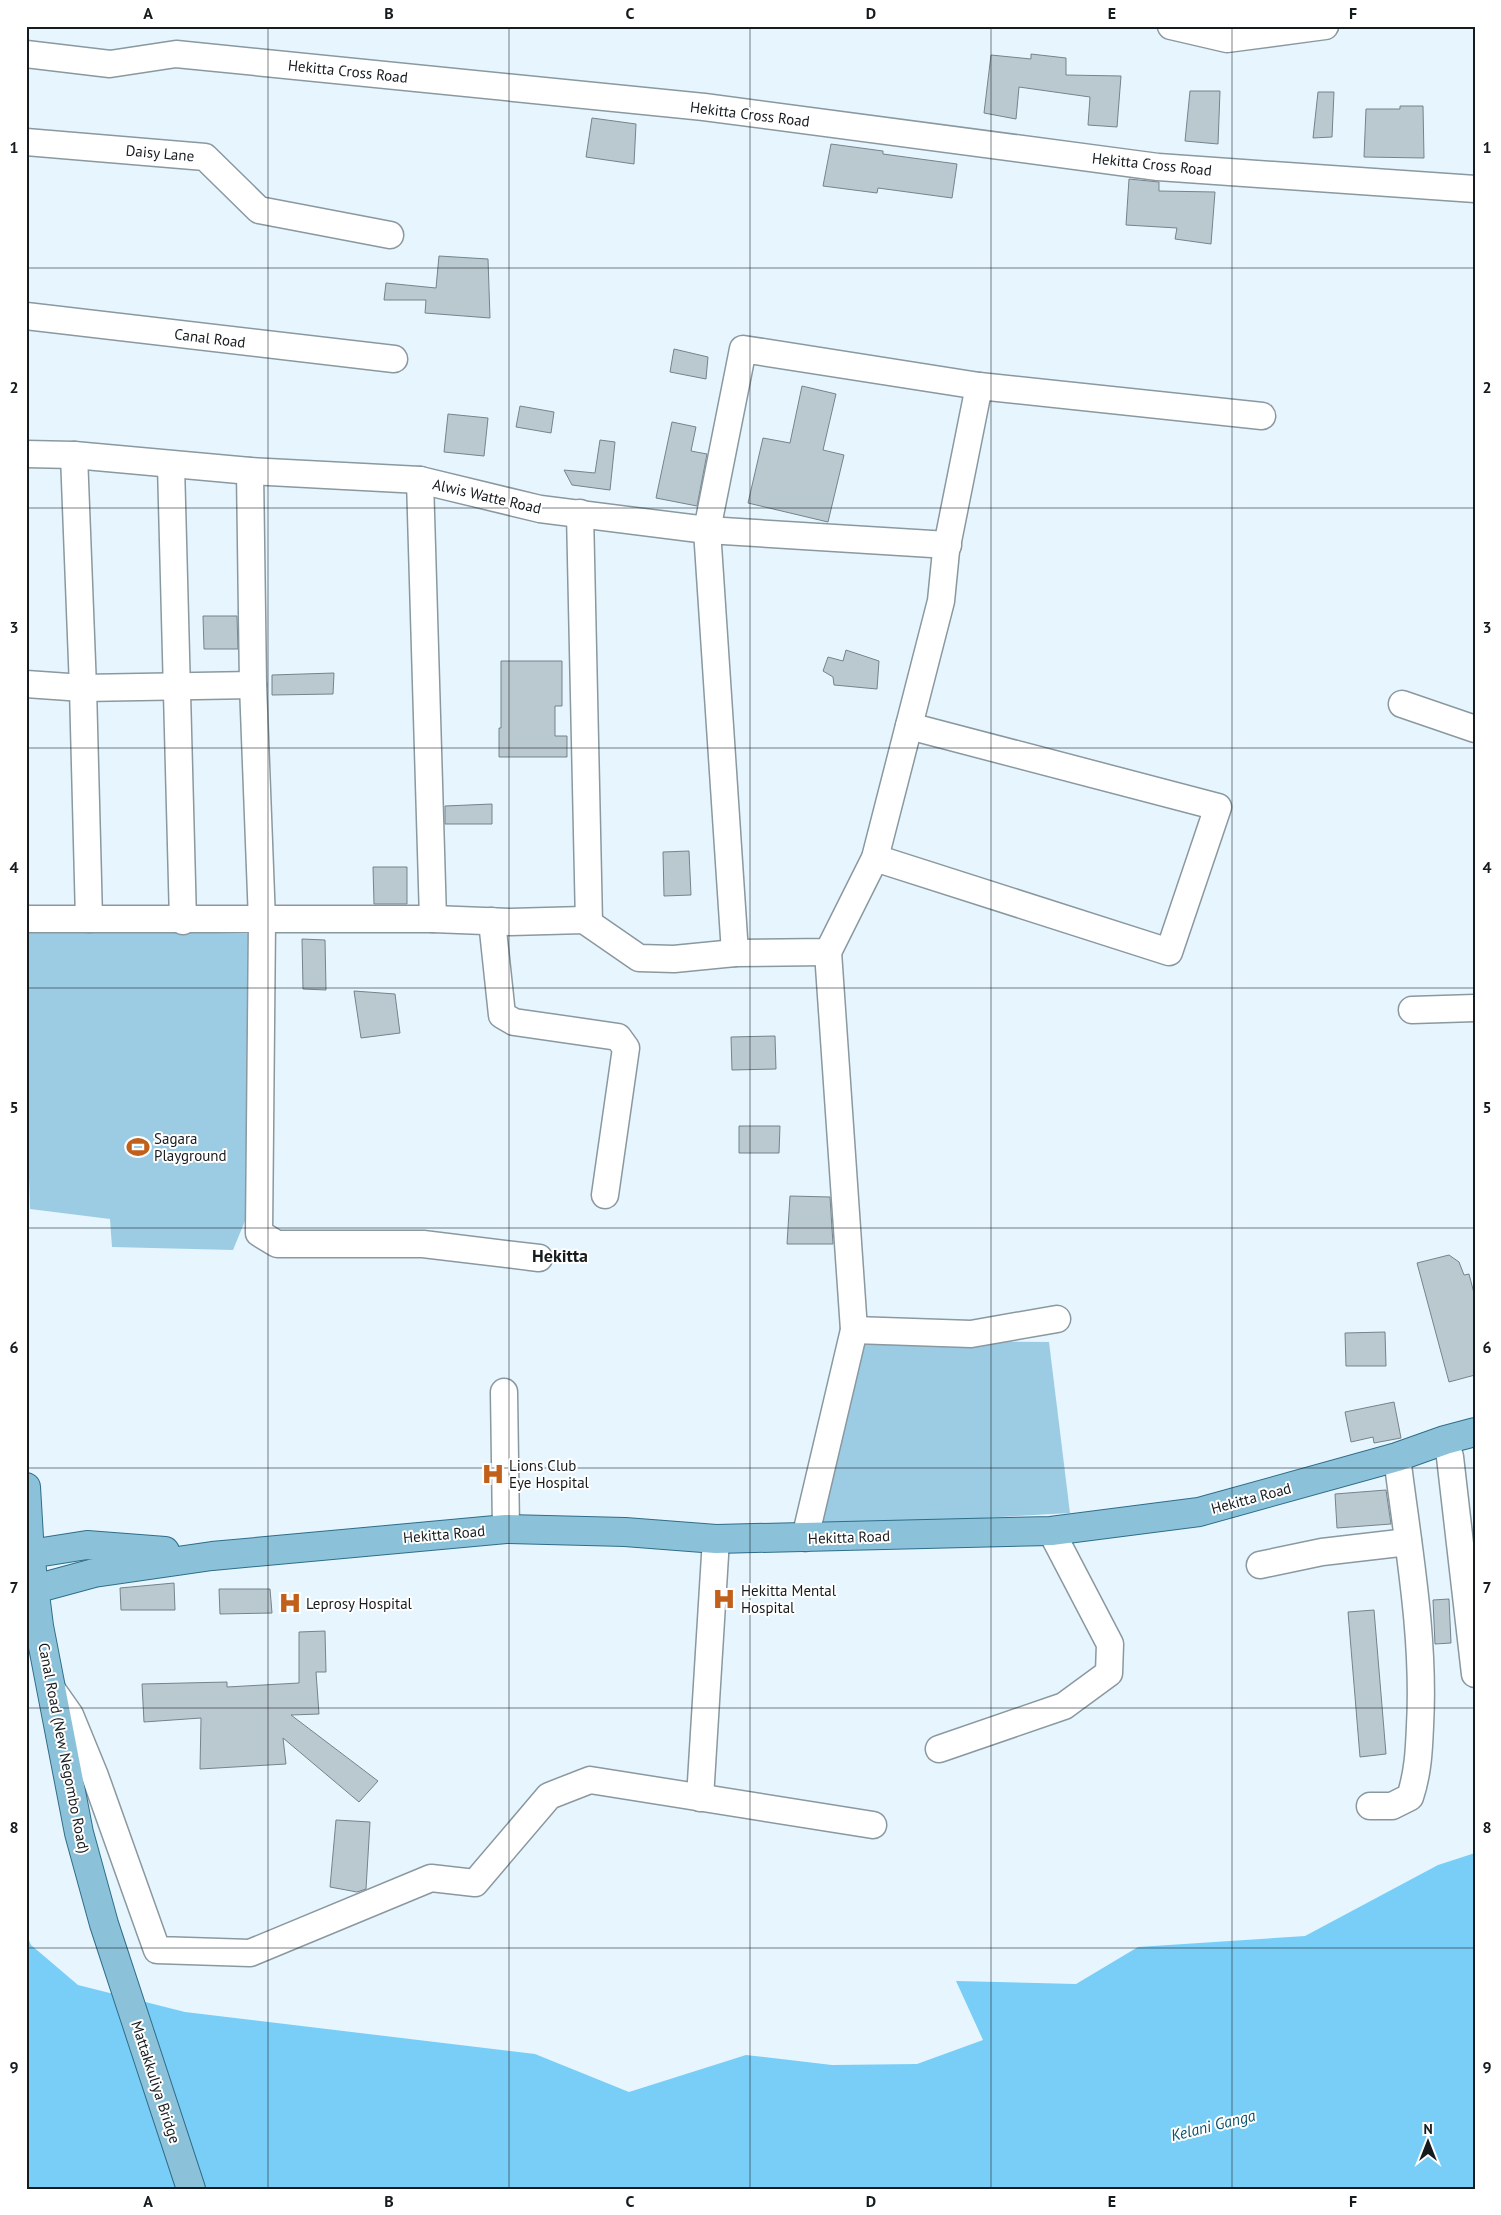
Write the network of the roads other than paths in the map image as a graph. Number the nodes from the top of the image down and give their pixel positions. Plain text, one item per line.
1 (1171, 26) edge
2 (1325, 26) edge
3 (26, 54) edge
4 (26, 142) edge
5 (1475, 189) edge
6 (390, 235) dead end
7 (26, 316) edge
8 (394, 359) dead end
9 (979, 386) junction
10 (1262, 416) dead end
11 (26, 454) edge
12 (74, 455) junction
13 (171, 465) junction
14 (250, 471) junction
15 (420, 480) junction
16 (580, 513) junction
17 (707, 530) junction
18 (948, 545) junction
19 (26, 684) edge
20 (178, 686) junction
21 (253, 686) junction
22 (83, 688) junction
23 (1402, 704) dead end
24 (909, 726) junction
25 (1475, 729) edge
26 (875, 858) junction
27 (26, 919) edge
28 (89, 919) junction
29 (432, 919) junction
30 (183, 921) junction
31 (262, 921) junction
32 (492, 921) junction
33 (589, 923) junction
34 (828, 952) junction
35 (735, 953) junction
36 (1475, 1008) edge
37 (1412, 1010) dead end
38 (605, 1195) dead end
39 (539, 1258) dead end
40 (1057, 1319) dead end
41 (854, 1330) junction
42 (504, 1392) dead end
43 (1475, 1432) edge
44 (1445, 1440) junction
45 (1398, 1457) junction
46 (26, 1487) edge
47 (506, 1529) junction
48 (1051, 1531) junction
49 (805, 1538) junction
50 (716, 1539) junction
51 (1408, 1542) junction
52 (30, 1554) junction
53 (212, 1556) junction
54 (1260, 1565) dead end
55 (35, 1589) junction
56 (1475, 1674) edge
57 (51, 1688) junction
58 (939, 1749) dead end
59 (700, 1798) junction
60 (1370, 1806) dead end
61 (873, 1825) dead end
62 (121, 1975) joint
63 (192, 2189) edge

1 - 2 street
3 - 5 street, Hekitta Cross Road
4 - 6 street, Daisy Lane
7 - 8 street, Canal Road
9 - 10 street
9 - 17 street
9 - 18 street
11 - 12 street, Alwis Watte Road
12 - 13 street, Alwis Watte Road
12 - 22 street
13 - 14 street, Alwis Watte Road
13 - 20 street
14 - 15 street, Alwis Watte Road
14 - 21 street
15 - 16 street, Alwis Watte Road
15 - 29 street
16 - 17 street, Alwis Watte Road
16 - 33 street
17 - 18 street, Alwis Watte Road
17 - 35 street
18 - 24 street
19 - 22 street
20 - 21 street
20 - 22 street
20 - 30 street
21 - 31 street
22 - 28 street
23 - 25 street
24 - 26 street
24 - 26 street
26 - 34 street
27 - 28 street
28 - 30 street
29 - 31 street
29 - 32 street
30 - 31 street
31 - 39 street
32 - 33 street
32 - 38 street
33 - 35 street
34 - 35 street
34 - 41 street
36 - 37 street
40 - 41 street
41 - 49 street
42 - 47 street
43 - 44 main road, Hekitta Road
44 - 45 main road, Hekitta Road
44 - 56 street
45 - 48 main road, Hekitta Road
45 - 51 street
46 - 52 main road, Canal Road (New Negombo Road)
47 - 50 main road, Hekitta Road
47 - 53 main road, Hekitta Road
48 - 49 main road, Hekitta Road
48 - 58 street
49 - 50 main road, Hekitta Road
50 - 59 street
51 - 54 street
51 - 60 street
52 - 53 main road, Hekitta Road
52 - 55 main road, Canal Road (New Negombo Road)
53 - 55 main road, Hekitta Road
55 - 57 main road, Canal Road (New Negombo Road)
57 - 59 street
57 - 62 main road, Canal Road (New Negombo Road)
59 - 61 street
62 - 63 main road, Mattakkuliya Bridge

